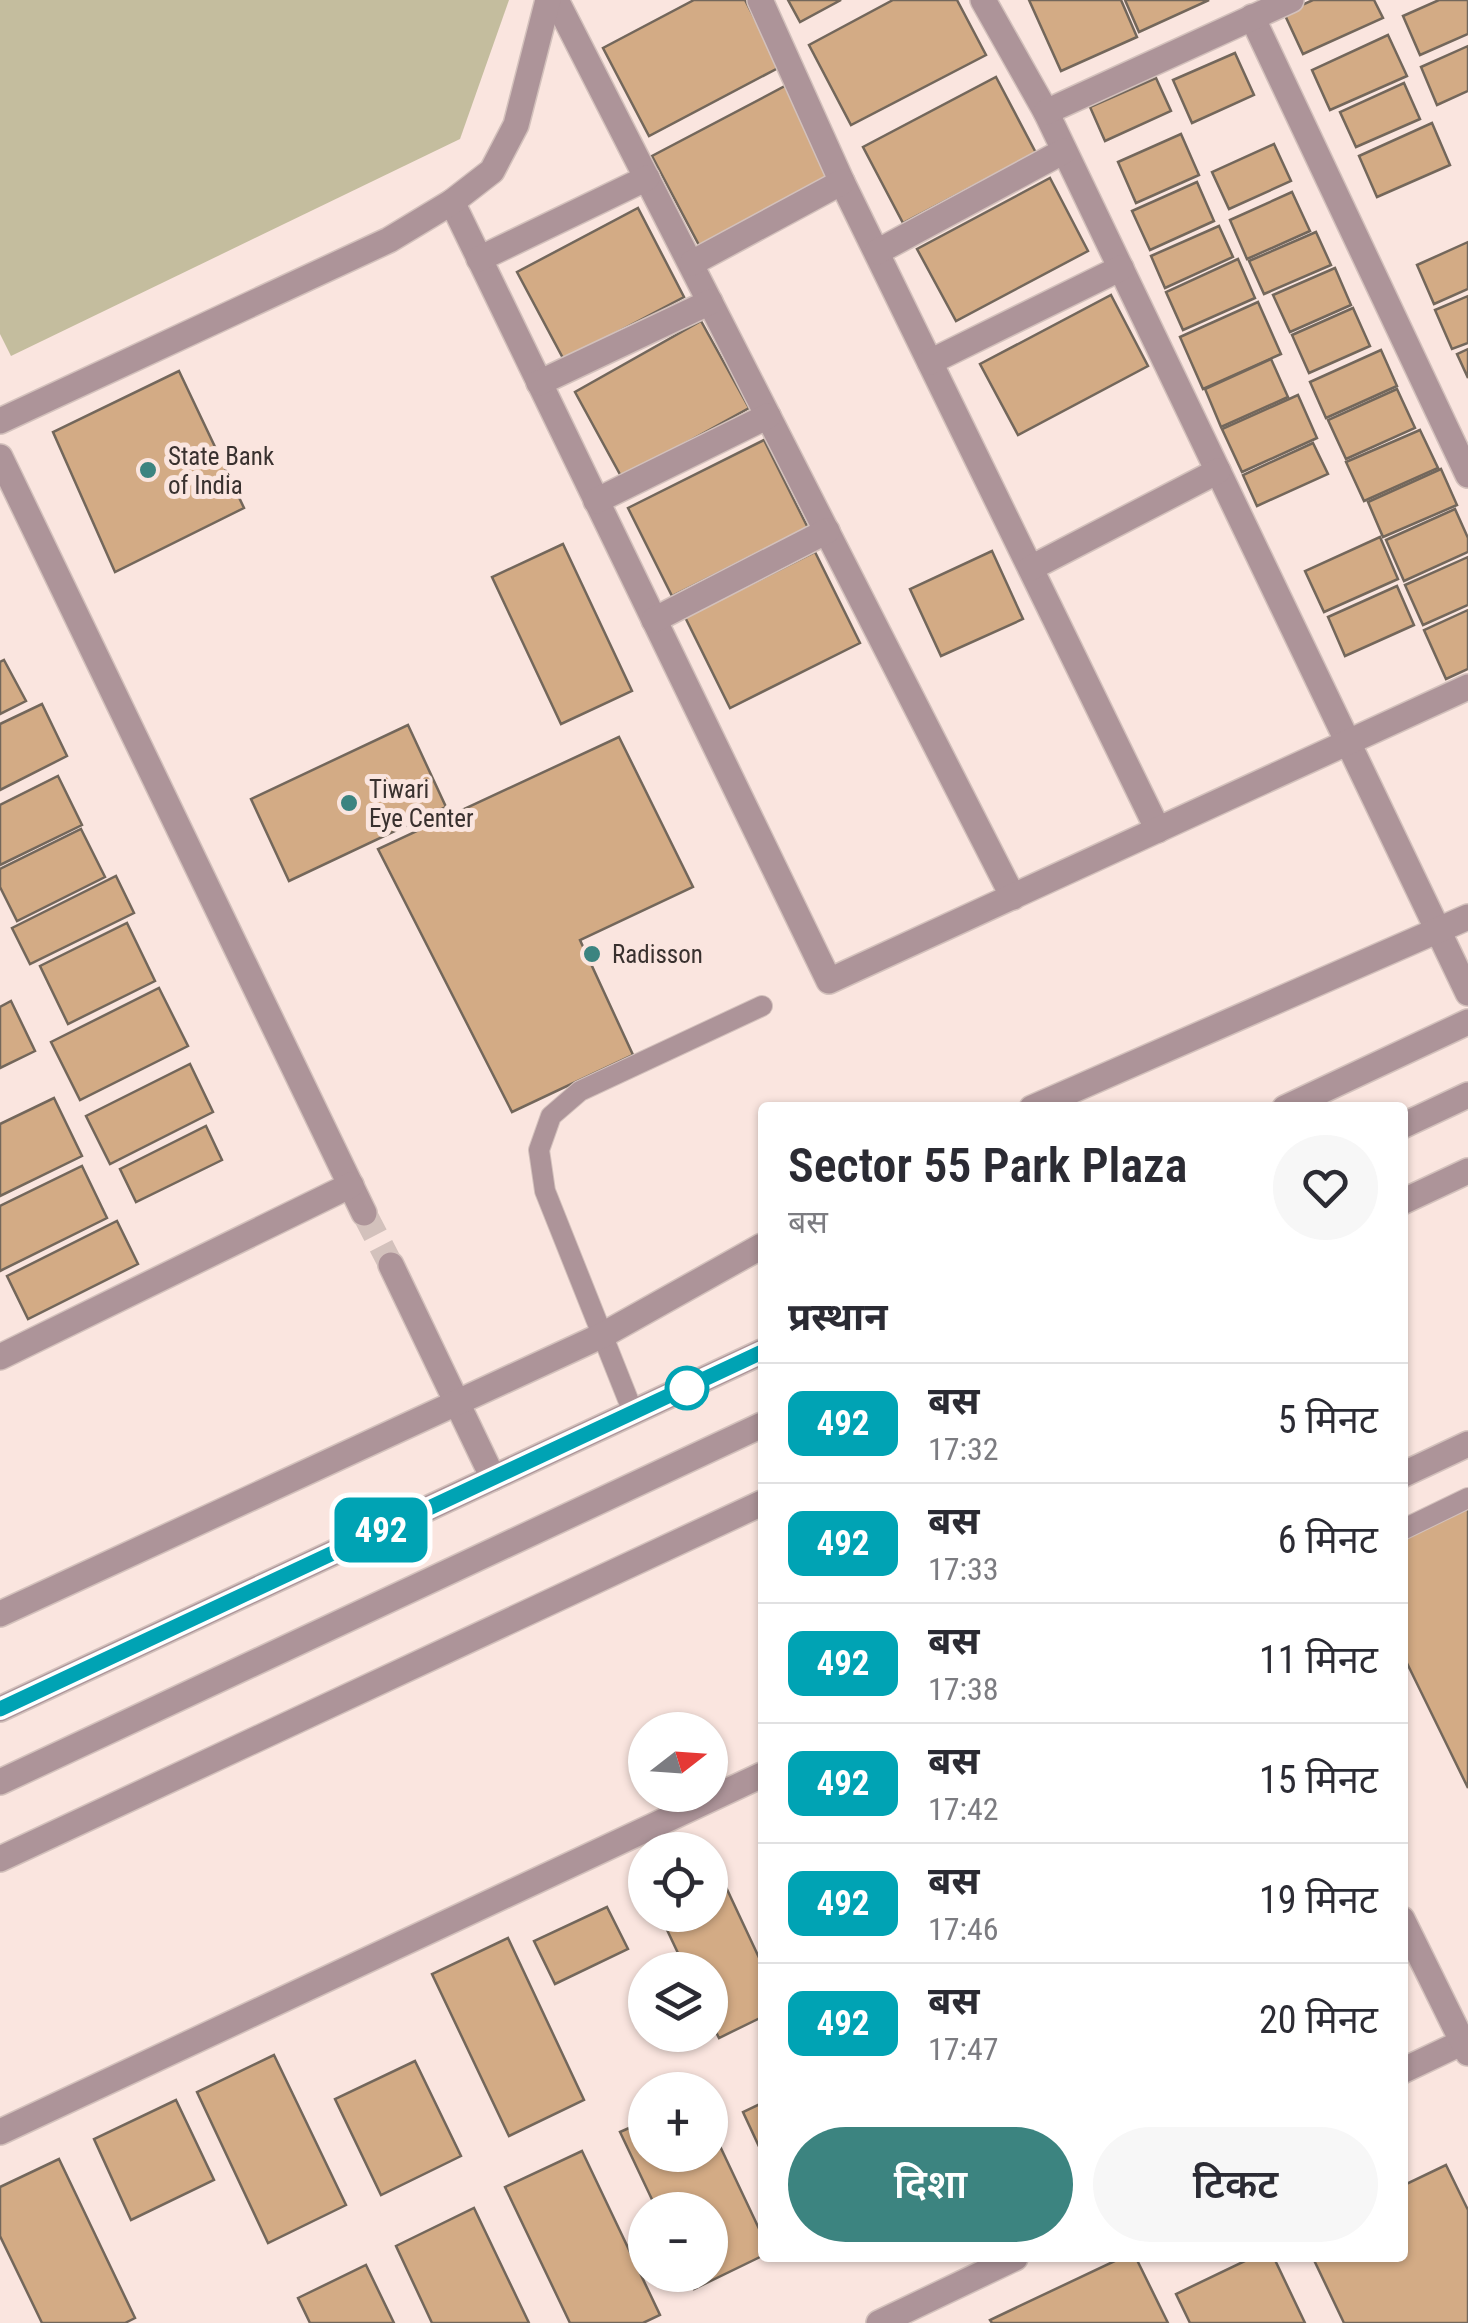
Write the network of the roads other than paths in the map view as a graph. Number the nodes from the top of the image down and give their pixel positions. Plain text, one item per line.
1 (548, 0) edge
2 (556, 0) edge
3 (760, 0) edge
4 (984, 0) edge
5 (1290, 0) edge
6 (1252, 18) junction
7 (1046, 112) junction
8 (1064, 151) junction
9 (647, 178) junction
10 (842, 182) junction
11 (452, 202) junction
12 (877, 252) junction
13 (479, 259) junction
14 (692, 263) junction
15 (1121, 268) junction
16 (710, 302) junction
17 (930, 362) junction
18 (539, 383) junction
19 (768, 416) junction
20 (0, 421) edge
21 (0, 457) edge
22 (1218, 470) junction
23 (1468, 475) edge
24 (596, 502) junction
25 (827, 531) junction
26 (1031, 568) junction
27 (654, 620) junction
28 (1468, 687) edge
29 (1348, 742) junction
30 (1158, 830) junction
31 (1013, 897) junction
32 (1468, 916) edge
33 (1438, 931) junction
34 (1468, 992) edge
35 (762, 1006) dead end
36 (1468, 1022) edge
37 (1468, 1095) edge
38 (1046, 1102) edge
39 (1298, 1102) edge
40 (1408, 1123) edge
41 (1468, 1171) edge
42 (351, 1185) junction
43 (1408, 1199) edge
44 (364, 1213) tunnel mouth
45 (758, 1248) edge
46 (390, 1264) tunnel mouth
47 (604, 1335) junction
48 (1, 1354) edge
49 (758, 1354) edge
50 (456, 1402) junction
51 (633, 1412) junction
52 (758, 1427) edge
53 (1468, 1444) edge
54 (1408, 1472) edge
55 (493, 1478) junction
56 (1468, 1498) edge
57 (758, 1505) edge
58 (1408, 1527) edge
59 (0, 1614) edge
60 (0, 1708) edge
61 (758, 1776) edge
62 (0, 1782) edge
63 (0, 1859) edge
64 (1408, 1931) edge
65 (1466, 2048) edge
66 (1408, 2070) edge
67 (0, 2132) edge
68 (1007, 2262) edge
69 (879, 2323) edge

1 - 11 street
2 - 9 street
3 - 10 street
4 - 7 street
5 - 6 street
6 - 7 street
6 - 23 street
7 - 8 street
8 - 12 street
8 - 15 street
9 - 13 street
9 - 14 street
10 - 12 street
10 - 14 street
11 - 13 street
11 - 20 street
12 - 17 street
13 - 18 street
14 - 16 street
15 - 17 street
15 - 22 street
16 - 18 street
16 - 19 street
17 - 26 street
18 - 24 street
19 - 24 street
19 - 25 street
21 - 42 street
22 - 26 street
22 - 29 street
24 - 27 street
25 - 27 street
25 - 31 street
26 - 30 street
27 - 31 street
28 - 29 street
29 - 30 street
29 - 33 street
30 - 31 street
32 - 33 street
33 - 34 street
33 - 38 street
35 - 47 lane
36 - 39 street
37 - 40 street
41 - 43 street
42 - 44 street
42 - 48 street
45 - 47 street
46 - 50 street
47 - 50 street
47 - 51 lane
49 - 51 street
50 - 55 street
50 - 59 street
51 - 55 street
52 - 62 street
53 - 54 street
55 - 60 street
56 - 58 lane
57 - 63 street
61 - 67 street
64 - 65 street
65 - 66 street
68 - 69 street

